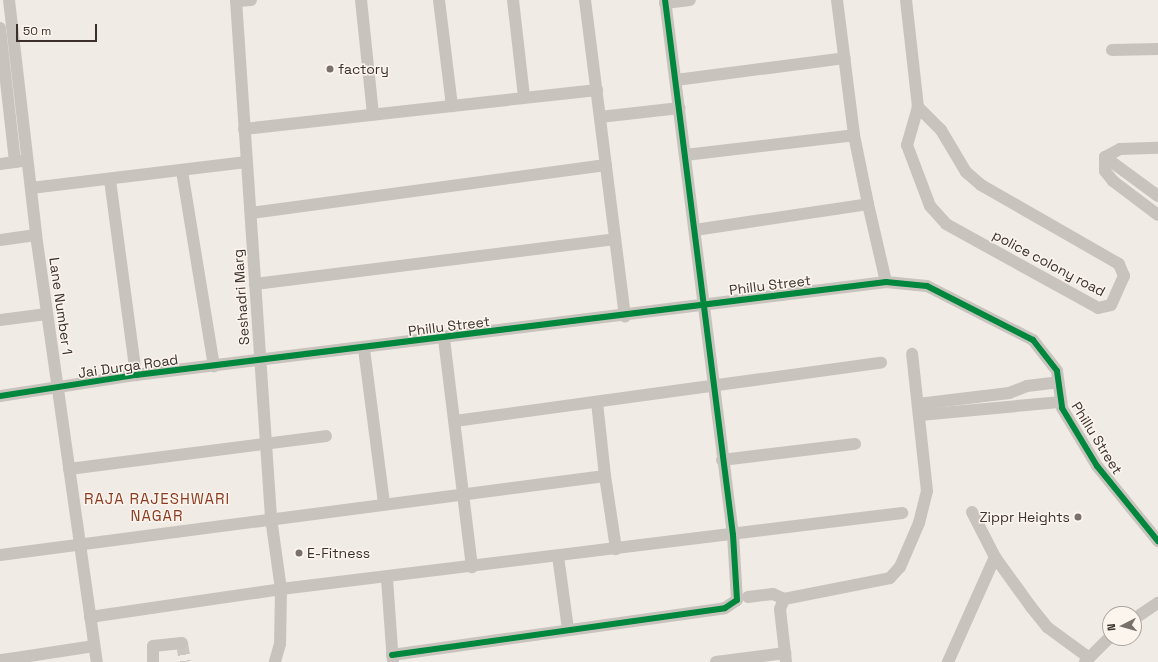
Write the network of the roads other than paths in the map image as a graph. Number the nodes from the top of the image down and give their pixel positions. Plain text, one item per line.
1 (9, 0) edge
2 (251, 0) edge
3 (361, 0) edge
4 (439, 0) edge
5 (513, 0) edge
6 (585, 0) edge
7 (690, 0) edge
8 (837, 0) edge
9 (906, 0) edge
10 (236, 1) edge
11 (665, 1) edge
12 (0, 28) edge
13 (1158, 49) edge
14 (1112, 50) dead end
15 (845, 58) junction
16 (7, 63) edge
17 (676, 80) junction
18 (597, 90) junction
19 (524, 97) junction
20 (452, 106) junction
21 (918, 107) junction
22 (679, 108) junction
23 (373, 114) junction
24 (600, 117) junction
25 (244, 129) junction
26 (854, 135) junction
27 (1158, 148) edge
28 (685, 155) junction
29 (1105, 157) junction
30 (21, 161) junction
31 (246, 162) junction
32 (0, 164) edge
33 (606, 165) junction
34 (182, 171) junction
35 (110, 180) junction
36 (31, 188) junction
37 (1158, 196) edge
38 (868, 204) junction
39 (251, 213) junction
40 (1158, 215) edge
41 (695, 230) junction
42 (36, 235) junction
43 (615, 239) junction
44 (0, 240) edge
45 (886, 282) junction
46 (255, 284) junction
47 (705, 305) junction
48 (47, 314) junction
49 (625, 316) junction
50 (0, 320) edge
51 (444, 339) junction
52 (364, 349) junction
53 (912, 354) dead end
54 (260, 362) junction
55 (880, 363) dead end
56 (214, 366) junction
57 (136, 375) junction
58 (1058, 382) junction
59 (713, 387) junction
60 (58, 388) junction
61 (0, 396) edge
62 (597, 402) junction
63 (1061, 402) junction
64 (919, 410) junction
65 (454, 421) junction
66 (326, 436) dead end
67 (266, 443) junction
68 (855, 444) dead end
69 (722, 460) junction
70 (69, 469) junction
71 (605, 476) junction
72 (463, 495) junction
73 (384, 504) junction
74 (972, 512) dead end
75 (902, 513) dead end
76 (271, 518) junction
77 (733, 535) junction
78 (1158, 540) edge
79 (80, 544) junction
80 (616, 549) junction
81 (0, 551) edge
82 (558, 556) junction
83 (995, 557) junction
84 (472, 567) junction
85 (387, 579) junction
86 (282, 589) junction
87 (748, 597) dead end
88 (784, 599) junction
89 (1158, 603) edge
90 (1142, 614) edge
91 (90, 617) junction
92 (568, 629) junction
93 (182, 643) dead end
94 (1102, 645) edge
95 (94, 646) junction
96 (785, 657) edge
97 (393, 659) edge
98 (0, 660) edge
99 (17, 660) edge
100 (1087, 660) edge
101 (97, 662) edge
102 (153, 662) edge
103 (275, 662) edge
104 (716, 662) edge
105 (948, 662) edge

1 - 16 street
2 - 10 street
3 - 23 street
4 - 20 street
5 - 19 street
6 - 18 street
7 - 11 street
8 - 15 street
9 - 21 street, police colony road
10 - 25 street, Seshadri Marg
11 - 17 street
12 - 16 street
13 - 14 street
15 - 17 street
15 - 26 street
16 - 30 street, Lane Number 1
17 - 22 street
18 - 19 street
18 - 24 street
19 - 20 street
20 - 23 street
21 - 21 street, police colony road
22 - 24 street
22 - 28 street
23 - 25 street
24 - 33 street
25 - 31 street, Seshadri Marg
26 - 28 street
26 - 38 street
27 - 29 street
28 - 41 street
29 - 37 street
29 - 40 street
30 - 32 street
30 - 36 street, Lane Number 1
31 - 34 street
31 - 39 street, Seshadri Marg
33 - 39 street
33 - 43 street
34 - 35 street
34 - 56 street
35 - 36 street
35 - 57 street
36 - 42 street, Lane Number 1
38 - 41 street
38 - 45 street
39 - 46 street, Seshadri Marg
41 - 47 street
42 - 44 street
42 - 48 street, Lane Number 1
43 - 46 street
43 - 49 street
45 - 47 street, Phillu Street
45 - 58 street, Phillu Street
46 - 54 street, Seshadri Marg
47 - 49 street, Phillu Street
47 - 59 street
48 - 50 street
48 - 60 street, Lane Number 1
49 - 51 street, Phillu Street
51 - 52 street, Phillu Street
51 - 65 street
52 - 54 street, Phillu Street
52 - 73 street
53 - 64 street
54 - 56 street, Jai Durga Road
54 - 67 street, Seshadri Marg
55 - 59 street
56 - 57 street, Jai Durga Road
57 - 60 street, Jai Durga Road
58 - 63 street, Phillu Street
58 - 64 street
59 - 62 street
59 - 69 street
60 - 61 street, Jai Durga Road
60 - 70 street, Lane Number 1
62 - 65 street
62 - 71 street
63 - 64 street
63 - 78 street, Phillu Street
64 - 88 street
65 - 72 street
66 - 67 street
67 - 70 street
67 - 76 street, Seshadri Marg
68 - 69 street
69 - 77 street
70 - 79 street, Lane Number 1
71 - 72 street
71 - 80 street
72 - 73 street
72 - 84 street
73 - 76 street
74 - 83 street
75 - 77 street
76 - 79 street
76 - 86 street, Seshadri Marg
77 - 80 street
77 - 92 street
79 - 81 street
79 - 91 street, Lane Number 1
80 - 82 street
82 - 84 street
82 - 92 street
83 - 100 street
83 - 105 street
84 - 85 street
85 - 86 street
85 - 97 street
86 - 91 street
86 - 103 street, Seshadri Marg
87 - 88 street
88 - 96 street
89 - 90 street
91 - 95 street, Lane Number 1
92 - 97 street
93 - 102 street
94 - 100 street
95 - 99 street
95 - 101 street, Lane Number 1
96 - 104 street
98 - 99 street

